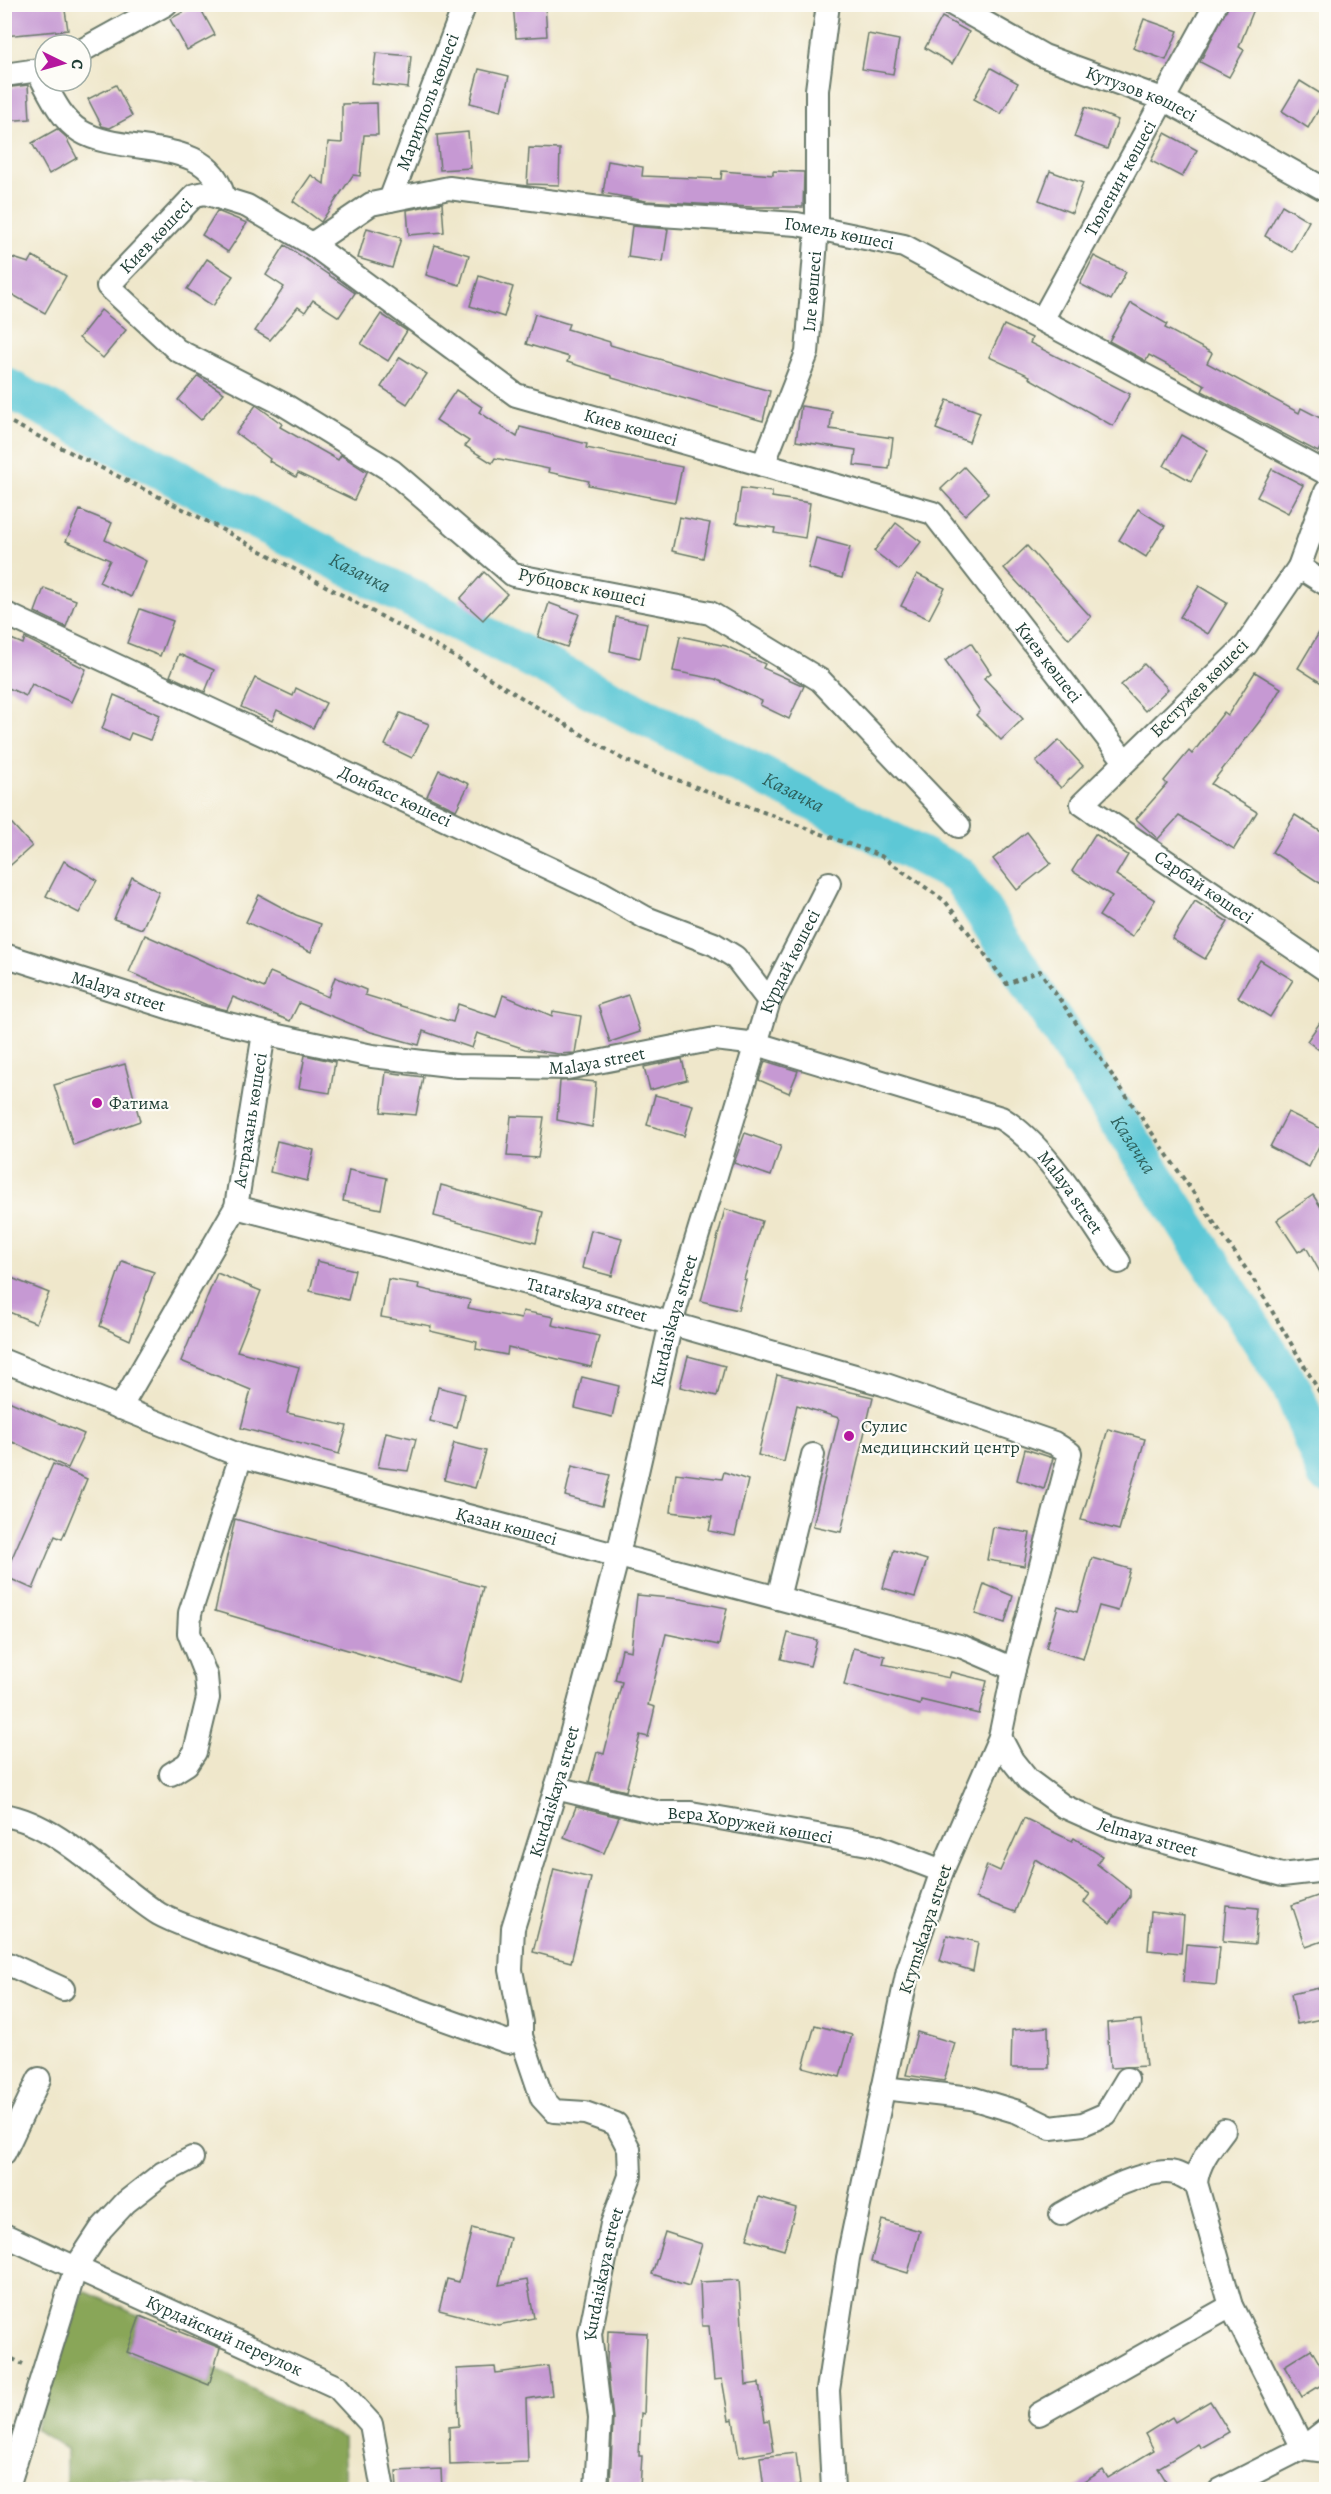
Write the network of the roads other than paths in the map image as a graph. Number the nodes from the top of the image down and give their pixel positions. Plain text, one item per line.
1 (166, 4) edge
2 (465, 4) edge
3 (828, 4) edge
4 (952, 4) edge
5 (1216, 4) edge
6 (93, 44) edge
7 (33, 71) edge
8 (4, 75) edge
9 (52, 93) edge
10 (1165, 100) junction
11 (1326, 190) edge
12 (224, 199) junction
13 (390, 200) junction
14 (817, 228) junction
15 (312, 244) junction
16 (108, 286) joint
17 (1042, 320) junction
18 (763, 465) junction
19 (1326, 473) edge
20 (1326, 492) edge
21 (1299, 567) junction
22 (1326, 584) edge
23 (4, 613) edge
24 (1125, 761) junction
25 (1082, 804) joint
26 (959, 826) dead end
27 (830, 883) dead end
28 (4, 955) edge
29 (1326, 970) edge
30 (769, 1001) junction
31 (264, 1033) junction
32 (757, 1044) junction
33 (236, 1208) junction
34 (1119, 1262) dead end
35 (671, 1323) junction
36 (4, 1361) edge
37 (120, 1408) junction
38 (1070, 1453) joint
39 (813, 1455) dead end
40 (241, 1456) junction
41 (618, 1555) junction
42 (778, 1598) junction
43 (1014, 1668) junction
44 (1000, 1737) junction
45 (171, 1774) dead end
46 (556, 1788) junction
47 (4, 1815) edge
48 (1326, 1870) edge
49 (942, 1872) junction
50 (4, 1962) edge
51 (63, 1989) dead end
52 (521, 2036) junction
53 (39, 2079) dead end
54 (1127, 2079) dead end
55 (883, 2088) junction
56 (1224, 2130) dead end
57 (4, 2153) edge
58 (192, 2158) dead end
59 (1196, 2183) junction
60 (1060, 2214) dead end
61 (4, 2235) edge
62 (76, 2267) junction
63 (1231, 2306) junction
64 (1039, 2414) dead end
65 (1326, 2430) edge
66 (1303, 2448) junction
67 (1326, 2451) edge
68 (7, 2490) edge
69 (383, 2490) edge
70 (596, 2490) edge
71 (833, 2490) edge
72 (1220, 2490) edge

1 - 6 street
2 - 13 street, Мариуполь көшесі
3 - 14 street, Іле көшесі
4 - 10 street, Кутузов көшесі
5 - 10 street, Тюленин көшесі
7 - 8 street
9 - 12 street
10 - 11 street, Кутузов көшесі
10 - 17 street, Тюленин көшесі
12 - 15 street, Киев көшесі
12 - 16 street, Киев көшесі
13 - 14 street, Гомель көшесі
13 - 15 street, Гомель көшесі
14 - 17 street, Гомель көшесі
14 - 18 street, Іле көшесі
15 - 18 street, Киев көшесі
16 - 26 street, Рубцовск көшесі
17 - 19 street, Гомель көшесі
18 - 24 street, Киев көшесі
20 - 21 street, Бестужев көшесі
21 - 22 street
21 - 24 street, Бестужев көшесі
23 - 30 street, Донбасс көшесі
24 - 25 street, Бестужев көшесі
25 - 29 street, Сарбай көшесі
27 - 30 street, Күрдай көшесі
28 - 31 street, Malaya street
30 - 32 street, Күрдай көшесі
31 - 32 street, Malaya street
31 - 33 street, Астрахань көшесі
32 - 34 street, Malaya street
32 - 35 street, Kurdaiskaya street
33 - 35 street, Tatarskaya street
33 - 37 street
35 - 38 street, Tatarskaya street
35 - 41 street, Kurdaiskaya street
36 - 37 street, Қазан көшесі
37 - 40 street, Қазан көшесі
38 - 43 street, Krymskaaya street
39 - 42 street
40 - 41 street, Қазан көшесі
40 - 45 street
41 - 42 street, Қазан көшесі
41 - 46 street, Kurdaiskaya street
42 - 43 street, Қазан көшесі
43 - 44 street, Krymskaaya street
44 - 48 street, Jelmaya street
44 - 49 street, Krymskaaya street
46 - 49 street, Вера Хоружей көшесі
46 - 52 street, Kurdaiskaya street
47 - 52 street
49 - 55 street, Krymskaaya street
50 - 51 street
52 - 70 street, Kurdaiskaya street
53 - 57 street
54 - 55 street
55 - 71 street, Krymskaaya street
56 - 59 street
58 - 62 street
59 - 60 street
59 - 63 street
61 - 62 street, Курдайский переулок
62 - 68 street
62 - 69 street, Курдайский переулок
63 - 64 street
63 - 66 street
65 - 66 street
66 - 67 street
66 - 72 street

